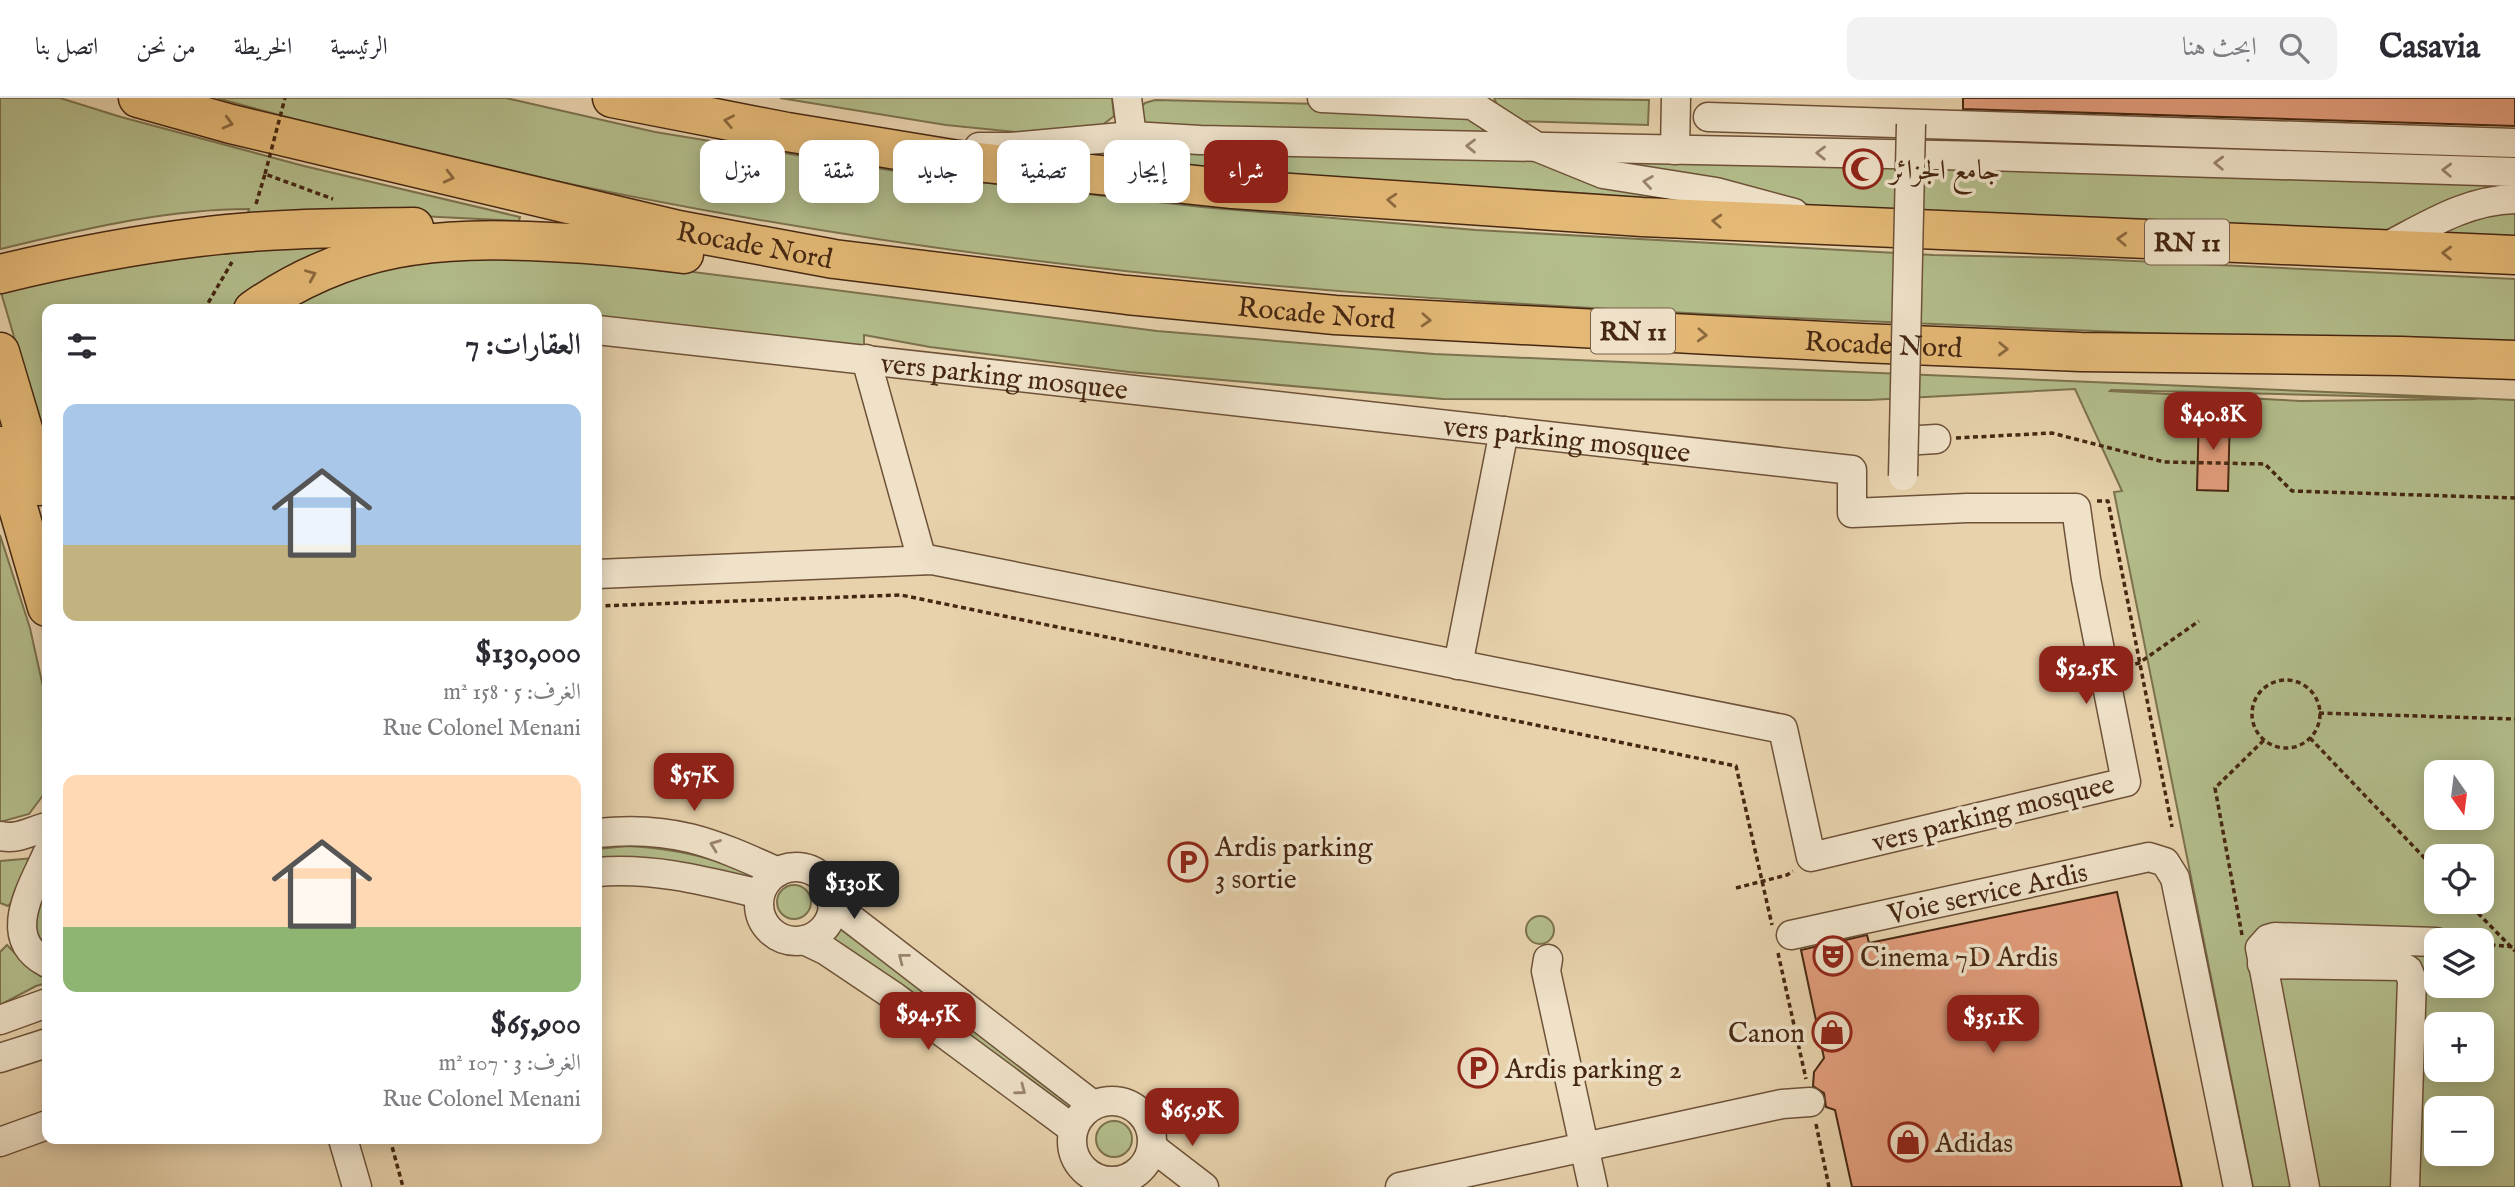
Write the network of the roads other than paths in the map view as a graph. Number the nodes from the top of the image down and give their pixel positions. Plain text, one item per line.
1 (138, 98) edge
2 (1127, 98) edge
3 (1322, 98) edge
4 (1676, 98) edge
5 (616, 99) edge
6 (1708, 117) dead end
7 (1911, 124) junction
8 (787, 132) junction
9 (1132, 136) junction
10 (2515, 143) edge
11 (1539, 148) junction
12 (1675, 150) junction
13 (2515, 172) edge
14 (2515, 199) edge
15 (262, 215) road end
16 (1858, 228) junction
17 (597, 244) junction
18 (2380, 250) junction
19 (2515, 255) edge
20 (13, 263) edge
21 (262, 304) edge
22 (1335, 315) junction
23 (602, 331) edge
24 (2055, 351) junction
25 (0, 352) edge
26 (866, 359) junction
27 (2515, 360) edge
28 (2515, 387) edge
29 (1504, 431) junction
30 (1936, 439) road end
31 (1904, 441) junction
32 (0, 446) edge
33 (1903, 476) dead end
34 (42, 494) edge
35 (0, 508) edge
36 (922, 560) junction
37 (602, 573) edge
38 (42, 610) edge
39 (42, 616) edge
40 (1458, 664) junction
41 (42, 829) edge
42 (602, 833) edge
43 (0, 836) edge
44 (42, 866) edge
45 (602, 872) edge
46 (778, 872) junction
47 (760, 894) junction
48 (832, 904) junction
49 (10, 927) edge
50 (1780, 938) road end
51 (804, 940) junction
52 (2424, 942) edge
53 (42, 959) edge
54 (1548, 959) dead end
55 (2262, 964) junction
56 (42, 1005) edge
57 (0, 1020) edge
58 (42, 1045) edge
59 (0, 1058) edge
60 (1811, 1102) road end
61 (1093, 1105) junction
62 (42, 1127) edge
63 (1073, 1129) junction
64 (0, 1142) edge
65 (344, 1144) edge
66 (1152, 1147) junction
67 (1584, 1147) junction
68 (1141, 1181) edge
69 (357, 1187) edge
70 (1204, 1187) edge
71 (1400, 1187) edge
72 (1592, 1187) edge
73 (2238, 1187) edge
74 (2305, 1187) edge
75 (2406, 1187) edge

1 -> 22 highway, Rocade Nord / RN 11
2 - 9 street
3 - 11 street
4 - 12 street
8 -> 5 highway, RN 11
6 - 7 street
7 - 10 street
7 - 31 street, bridge
8 - 9 street
16 -> 8 highway, RN 11
11 -> 9 street
11 - 12 street
16 -> 11 street
13 -> 12 street
14 - 18 street
15 - 20 street
18 -> 16 highway, RN 11
17 - 20 highway
21 -> 17 highway
17 - 22 highway
19 -> 18 highway, RN 11
22 -> 24 highway, Rocade Nord / RN 11
23 - 26 street, vers parking mosquee
24 - 27 highway, Rocade Nord / RN 11
24 - 28 highway, RN 11
25 - 34 highway
26 - 29 street, vers parking mosquee
26 - 36 street
29 - 40 street
29 - 40 street, vers parking mosquee
30 - 31 street
31 - 33 street, bridge
32 - 38 highway
35 - 39 highway
36 - 37 street
36 - 40 street
41 - 43 street
46 -> 42 street
44 - 49 street
45 - 47 street
46 - 47 street
46 - 48 street
47 - 51 street
48 - 51 street
61 -> 48 street
49 - 53 street
50 - 73 street, Voie service Ardis
51 -> 63 street
52 - 55 street
54 - 67 street
55 - 74 street
55 - 75 street
56 - 57 street
58 - 59 street
60 - 67 street
61 - 63 street
61 - 66 street
62 - 64 street
63 - 68 street
65 - 69 street
66 - 68 street
66 - 70 street
67 - 71 street
67 - 72 street

